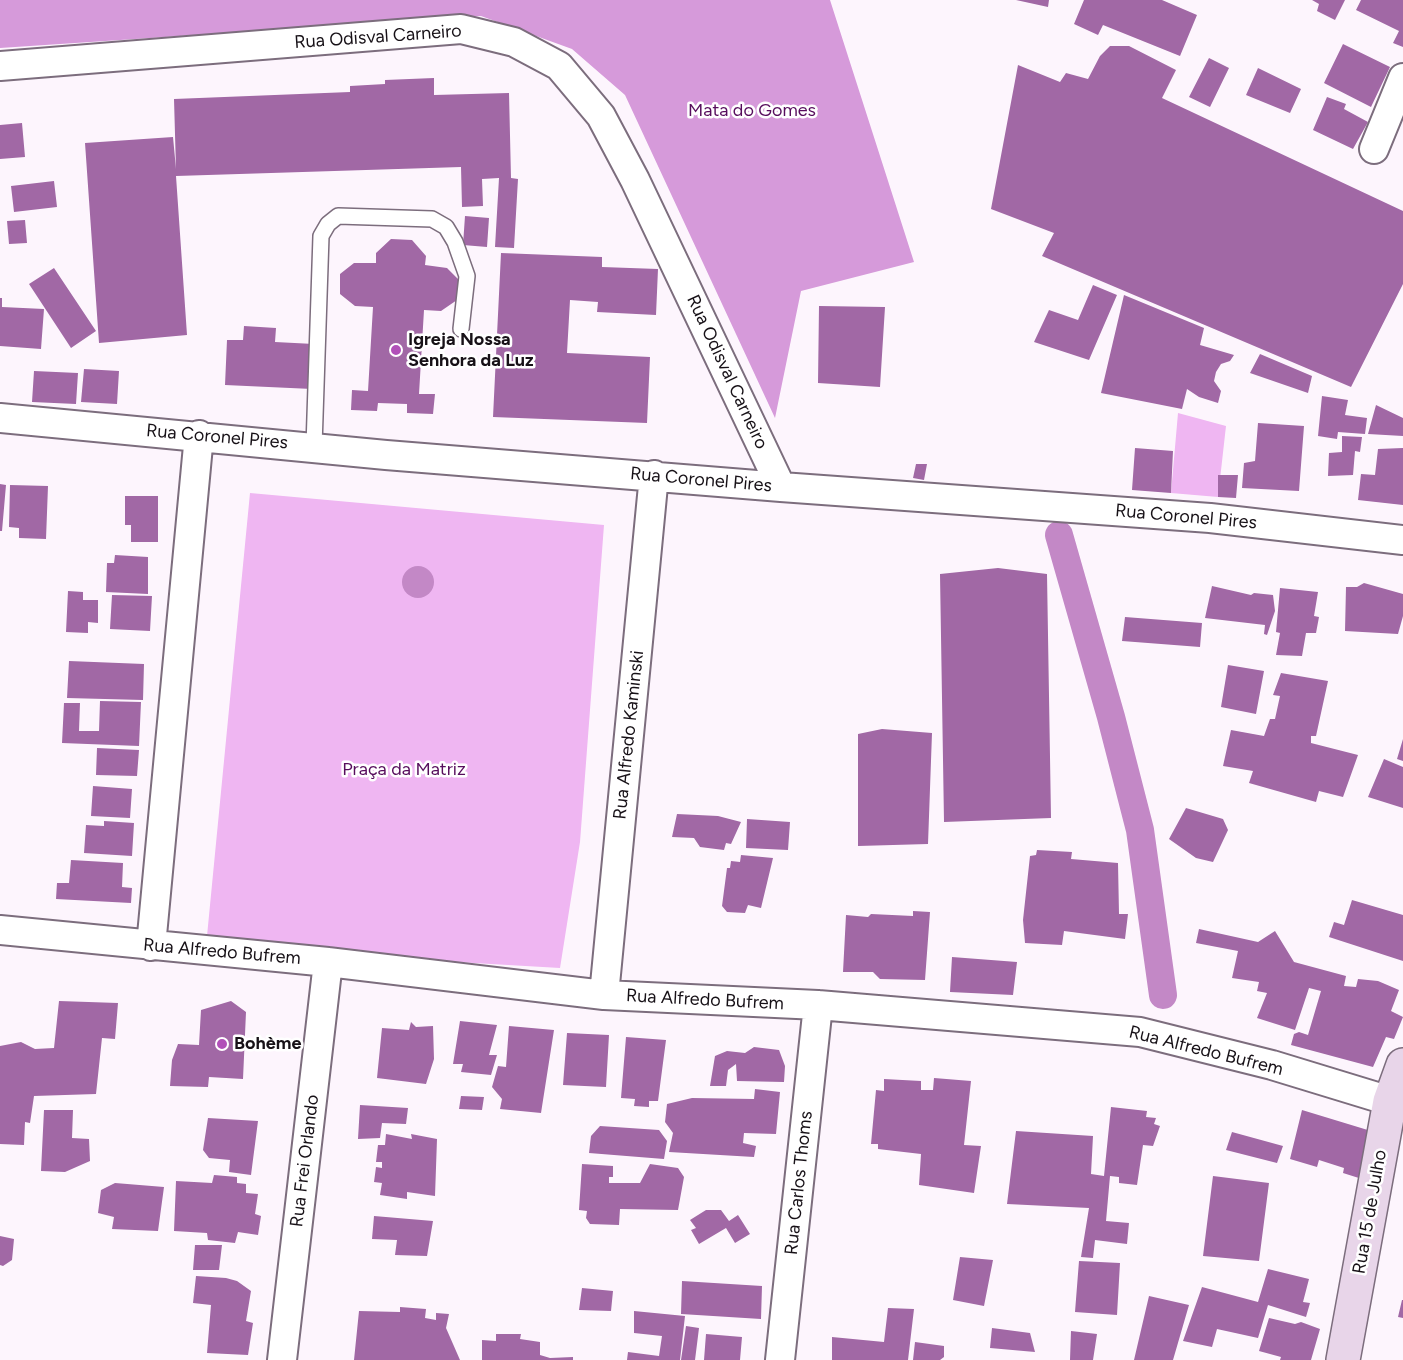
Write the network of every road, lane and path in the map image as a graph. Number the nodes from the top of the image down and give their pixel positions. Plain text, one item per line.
1 (0, 66) edge
2 (1403, 78) edge
3 (1374, 148) dead end
4 (461, 329) dead end
5 (0, 418) edge
6 (199, 435) junction
7 (314, 446) junction
8 (654, 475) junction
9 (781, 487) junction
10 (1403, 540) edge
11 (0, 930) edge
12 (151, 946) junction
13 (328, 962) junction
14 (604, 995) junction
15 (818, 1005) junction
16 (1403, 1065) edge
17 (1396, 1103) edge
18 (282, 1360) edge
19 (780, 1360) edge
20 (1343, 1360) edge

1 - 9 street, Rua Odisval Carneiro
2 - 3 street
4 - 7 lane
5 - 6 street, Rua Coronel Pires
6 - 7 street, Rua Coronel Pires
6 - 12 street
7 - 8 street, Rua Coronel Pires
8 - 9 street, Rua Coronel Pires
8 - 14 street, Rua Alfredo Kaminski
9 - 10 street, Rua Coronel Pires
11 - 12 street, Rua Alfredo Bufrem
12 - 13 street, Rua Alfredo Bufrem
13 - 14 street, Rua Alfredo Bufrem
13 - 18 street, Rua Frei Orlando
14 - 15 street, Rua Alfredo Bufrem
15 - 17 street, Rua Alfredo Bufrem
15 - 19 street, Rua Carlos Thoms
16 - 17 main road, Rua 15 de Julho
17 - 20 main road, Rua 15 de Julho

